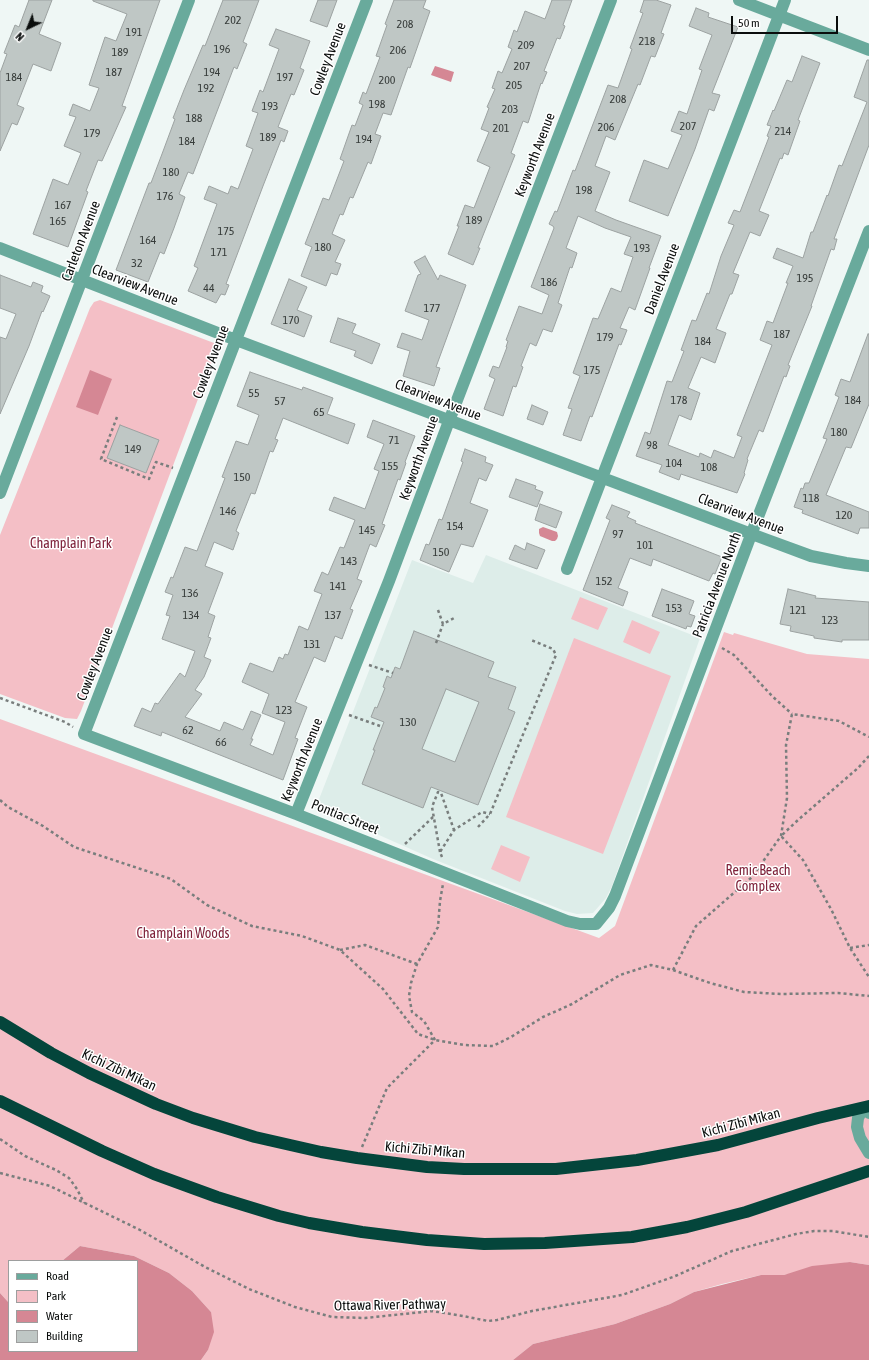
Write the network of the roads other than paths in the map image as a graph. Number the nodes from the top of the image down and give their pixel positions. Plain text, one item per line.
1 (189, 0) edge
2 (367, 0) edge
3 (611, 0) edge
4 (739, 0) edge
5 (785, 0) edge
6 (779, 15) junction
7 (869, 50) edge
8 (869, 231) edge
9 (0, 248) edge
10 (82, 280) junction
11 (236, 340) junction
12 (449, 421) junction
13 (602, 478) junction
14 (0, 493) edge
15 (751, 535) junction
16 (869, 566) edge
17 (567, 569) dead end
18 (84, 734) joint
19 (296, 814) junction
20 (596, 924) joint
21 (0, 1022) edge
22 (0, 1100) edge
23 (867, 1109) edge
24 (869, 1153) edge
25 (869, 1171) edge

1 - 10 street, Carleton Avenue
2 - 11 street, Cowley Avenue
3 - 12 street, Keyworth Avenue
4 - 6 street
5 - 6 street, Daniel Avenue
6 - 7 street
6 - 13 street, Daniel Avenue
8 - 15 street, Patricia Avenue North
9 - 10 street, Clearview Avenue
10 - 11 street, Clearview Avenue
10 - 14 street, Carleton Avenue
11 - 12 street, Clearview Avenue
11 - 18 street, Cowley Avenue
12 - 13 street, Clearview Avenue
12 - 19 street, Keyworth Avenue
13 - 15 street, Clearview Avenue
13 - 17 street, Daniel Avenue
15 - 16 street, Clearview Avenue
15 - 20 street, Patricia Avenue North
18 - 19 street, Pontiac Street
19 - 20 street, Pontiac Street
21 - 23 highway, Kichi Zībī Mīkan
22 - 25 highway
23 - 24 street

